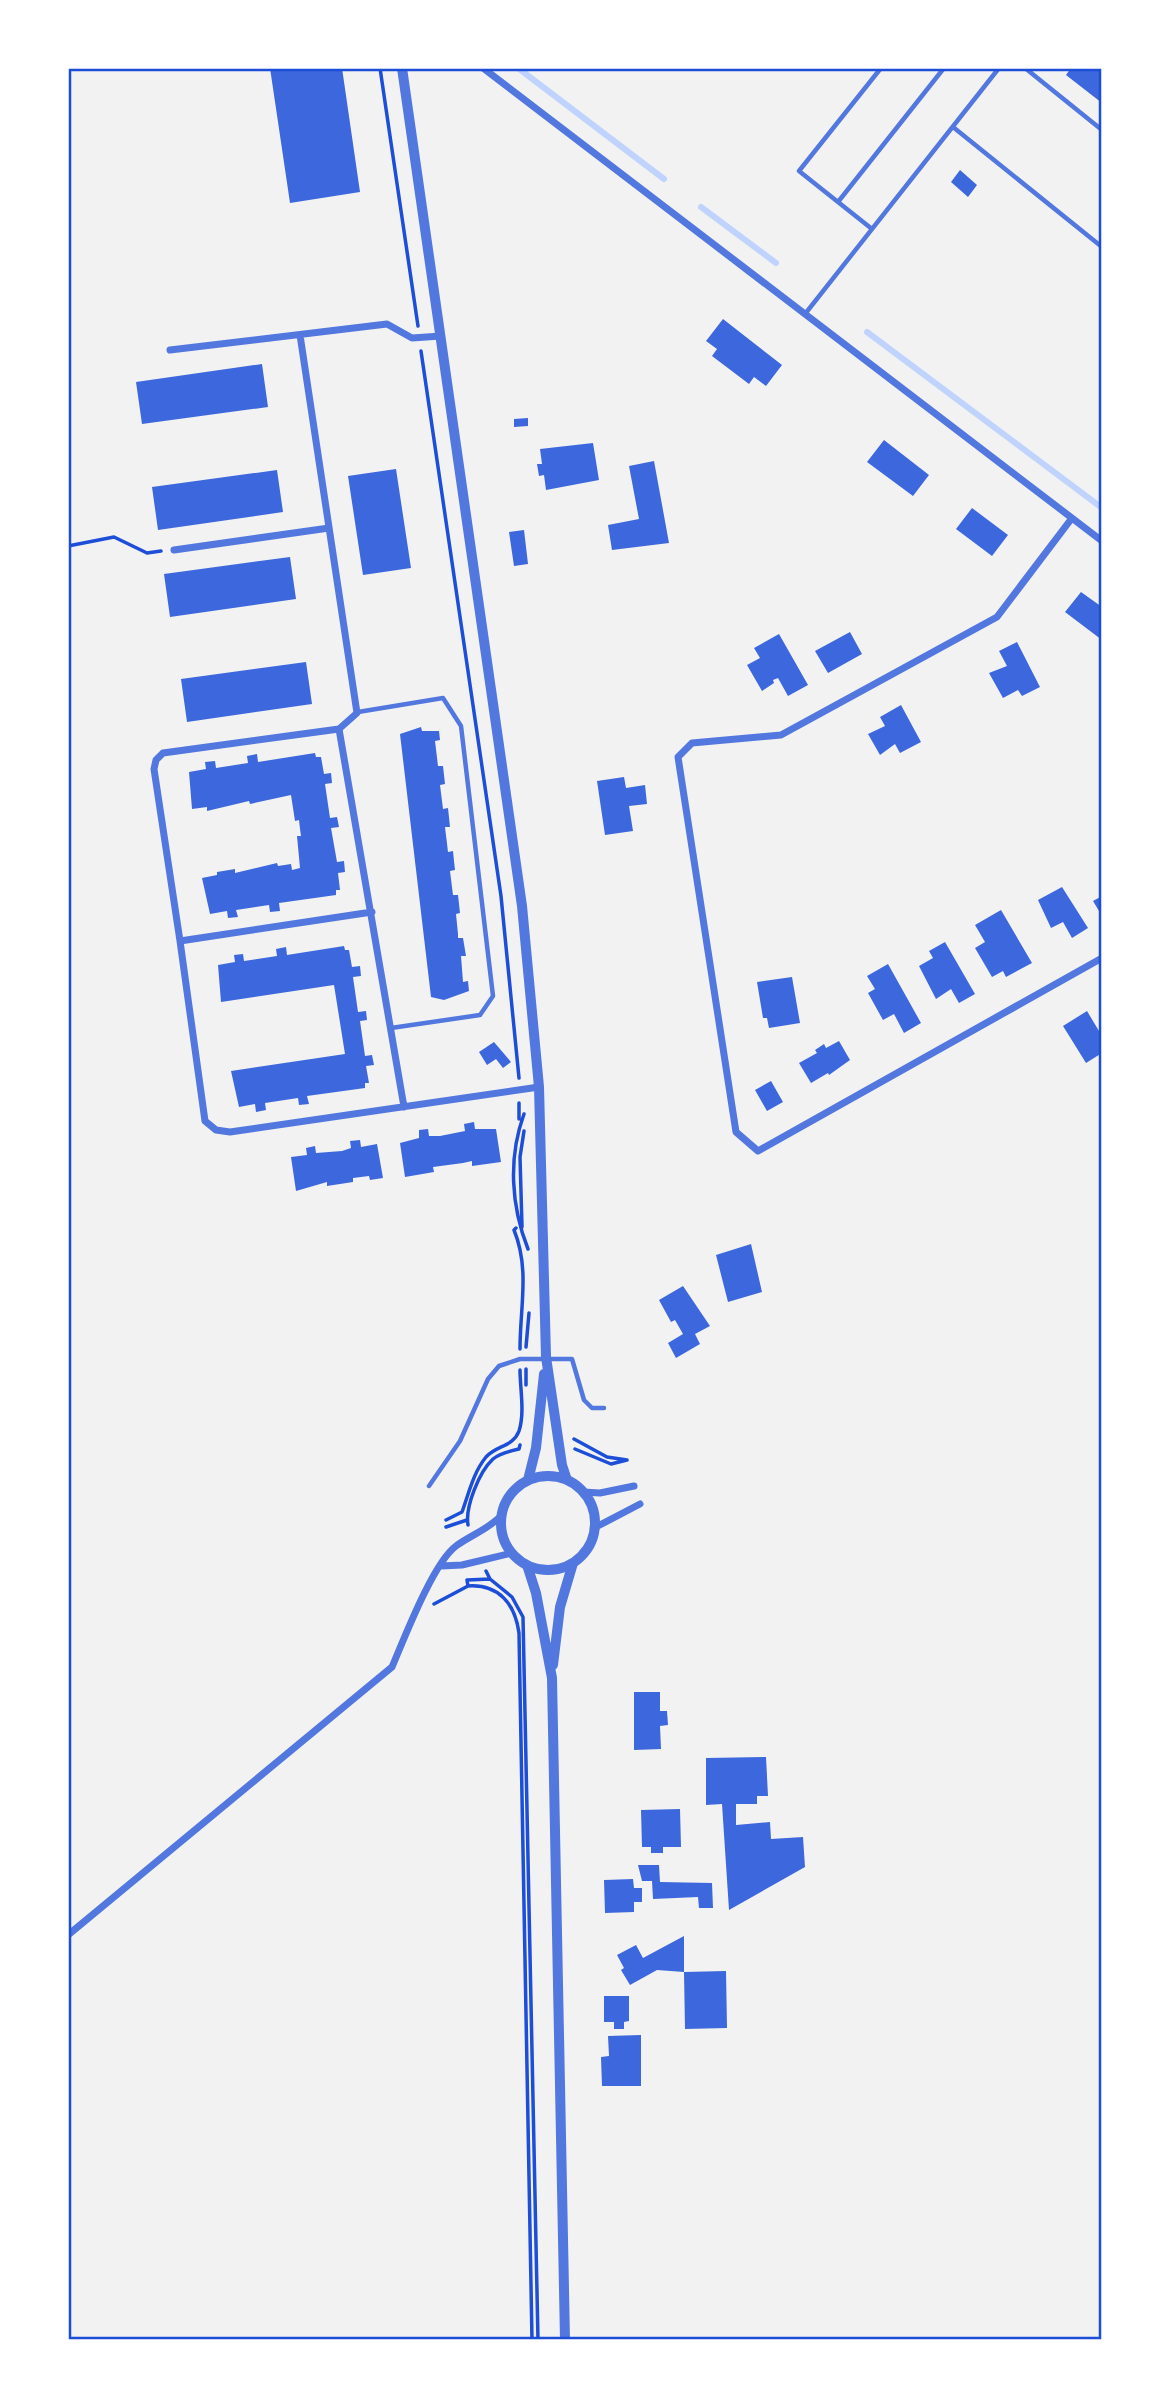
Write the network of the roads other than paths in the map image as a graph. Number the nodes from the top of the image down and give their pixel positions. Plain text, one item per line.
1 (402, 68) edge
2 (483, 68) edge
3 (881, 68) edge
4 (944, 68) edge
5 (999, 68) edge
6 (1026, 68) edge
7 (953, 127) junction
8 (1102, 130) edge
9 (838, 202) junction
10 (872, 229) junction
11 (1102, 247) edge
12 (804, 315) junction
13 (300, 335) junction
14 (441, 336) junction
15 (170, 351) dead end
16 (1072, 518) junction
17 (329, 528) junction
18 (1102, 541) edge
19 (174, 550) road end
20 (357, 713) junction
21 (340, 729) junction
22 (372, 912) junction
23 (180, 941) junction
24 (1102, 958) edge
25 (391, 1028) junction
26 (539, 1087) junction
27 (404, 1107) junction
28 (546, 1357) junction
29 (604, 1408) dead end
30 (528, 1480) junction
31 (567, 1480) junction
32 (429, 1486) dead end
33 (634, 1486) dead end
34 (583, 1492) junction
35 (640, 1504) dead end
36 (501, 1516) junction
37 (594, 1528) junction
38 (512, 1553) junction
39 (573, 1563) junction
40 (527, 1565) junction
41 (441, 1566) junction
42 (552, 1678) junction
43 (68, 1935) edge
44 (565, 2340) edge

1 - 14 street
2 - 12 street
3 - 9 lane
4 - 9 lane
5 - 7 lane
6 - 8 lane
7 - 10 lane
7 - 11 lane
9 - 10 lane
10 - 12 lane
12 - 16 street
13 - 14 street
13 - 15 street
13 - 17 street
14 - 26 street
16 - 18 street
16 - 24 street
17 - 19 street
17 - 20 street
20 - 21 street
20 - 25 lane
21 - 22 street
21 - 23 street
22 - 23 street
22 - 25 street
23 - 27 street
25 - 27 street
26 - 27 street
26 - 28 street
28 - 29 lane
28 - 30 street
28 - 31 street
28 - 32 lane
30 - 31 street
30 - 36 street
31 - 34 street
33 - 34 street
34 - 37 street
35 - 37 street
36 - 38 street
36 - 41 street
37 - 39 street
38 - 40 street
38 - 41 street
39 - 40 street
39 - 42 street
40 - 42 street
41 - 43 street
42 - 44 street

